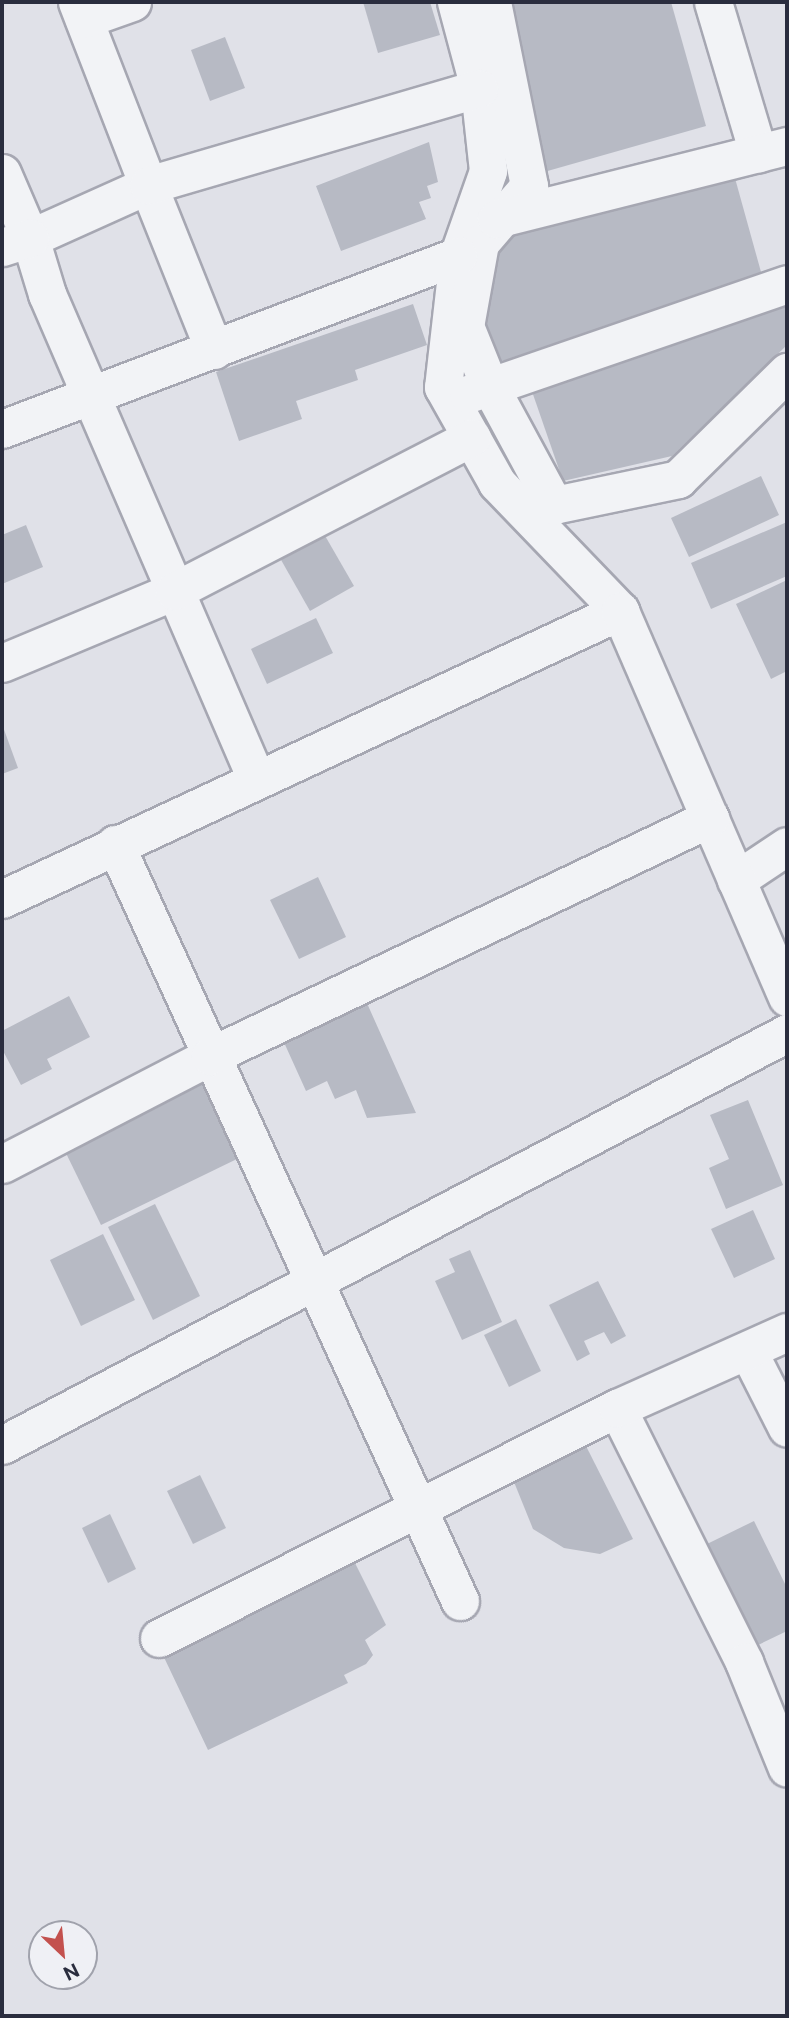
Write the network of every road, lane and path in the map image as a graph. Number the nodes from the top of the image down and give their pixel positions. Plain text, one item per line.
1 (132, 2) edge
2 (456, 2) edge
3 (492, 2) edge
4 (713, 2) edge
5 (80, 10) edge
6 (479, 88) junction
7 (773, 149) edge
8 (2, 173) edge
9 (148, 185) junction
10 (489, 220) junction
11 (16, 242) edge
12 (458, 256) junction
13 (787, 284) edge
14 (214, 351) junction
15 (787, 372) edge
16 (488, 383) junction
17 (91, 400) junction
18 (452, 402) junction
19 (2, 429) edge
20 (472, 437) junction
21 (549, 517) junction
22 (174, 590) junction
23 (620, 611) junction
24 (2, 663) edge
25 (255, 776) junction
26 (710, 818) junction
27 (116, 844) junction
28 (787, 846) edge
29 (736, 880) junction
30 (2, 899) edge
31 (787, 997) edge
32 (787, 1033) edge
33 (210, 1056) junction
34 (2, 1164) edge
35 (312, 1283) junction
36 (787, 1332) edge
37 (748, 1352) junction
38 (617, 1408) junction
39 (787, 1428) edge
40 (2, 1445) edge
41 (420, 1508) junction
42 (460, 1601) dead end
43 (159, 1638) dead end
44 (787, 1768) edge

1 - 5 street
2 - 6 street
3 - 10 street
4 - 7 street
5 - 9 street
6 - 9 street
6 - 10 street
7 - 10 street
8 - 11 street
9 - 11 street
9 - 14 street
10 - 12 street
10 - 16 street
11 - 17 street
12 - 14 street
12 - 18 street
13 - 16 street
14 - 17 street
15 - 21 street
16 - 18 street
16 - 21 street
17 - 19 street
17 - 22 street
18 - 20 street
20 - 21 street
20 - 22 street
21 - 23 street
22 - 24 street
22 - 25 street
23 - 25 street
23 - 26 street
25 - 27 street
26 - 29 street
26 - 33 street
27 - 30 street
27 - 33 street
28 - 29 street
29 - 31 street
32 - 35 street
33 - 34 street
33 - 35 street
35 - 40 street
35 - 41 street
36 - 37 street
37 - 38 street
37 - 39 street
38 - 41 street
38 - 44 street
41 - 42 street
41 - 43 street

